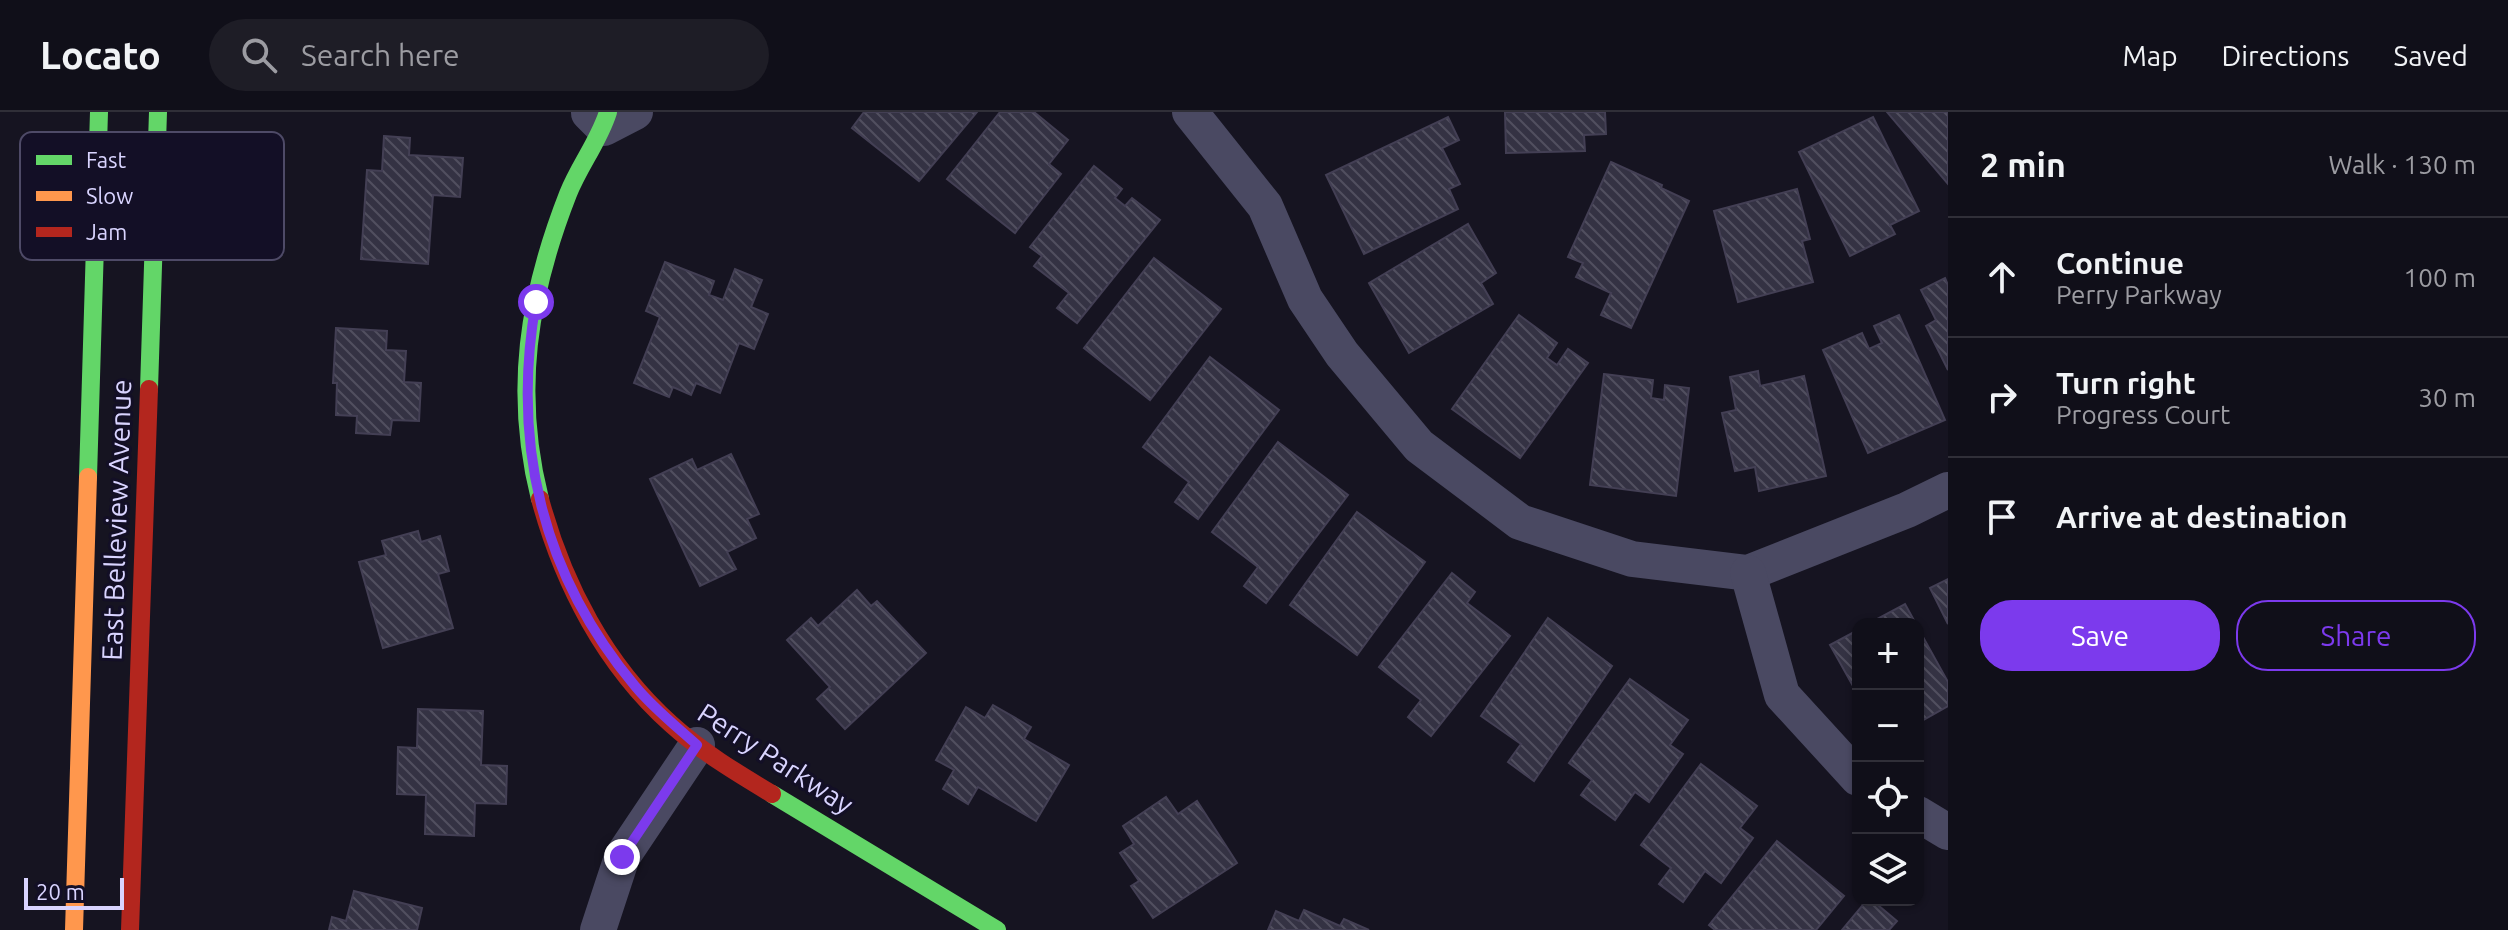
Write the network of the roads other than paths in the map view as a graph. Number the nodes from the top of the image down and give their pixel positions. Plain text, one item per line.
1 (99, 112) edge
2 (158, 112) edge
3 (1190, 112) edge
4 (609, 116) edge
5 (98, 132) edge
6 (157, 132) edge
7 (94, 260) edge
8 (153, 260) edge
9 (1948, 490) edge
10 (1748, 573) junction
11 (697, 745) junction
12 (1852, 771) edge
13 (1924, 818) edge
14 (1948, 832) edge
15 (74, 930) edge
16 (130, 930) edge
17 (598, 930) edge
18 (997, 930) edge

1 - 5 main road, East Belleview Avenue
2 - 6 main road, East Belleview Avenue
3 - 10 street
4 - 11 main road, Perry Parkway
7 - 15 main road, East Belleview Avenue
8 - 16 main road, East Belleview Avenue
9 - 10 street
10 - 12 street
11 - 17 street
11 - 18 main road, Perry Parkway
13 - 14 street

